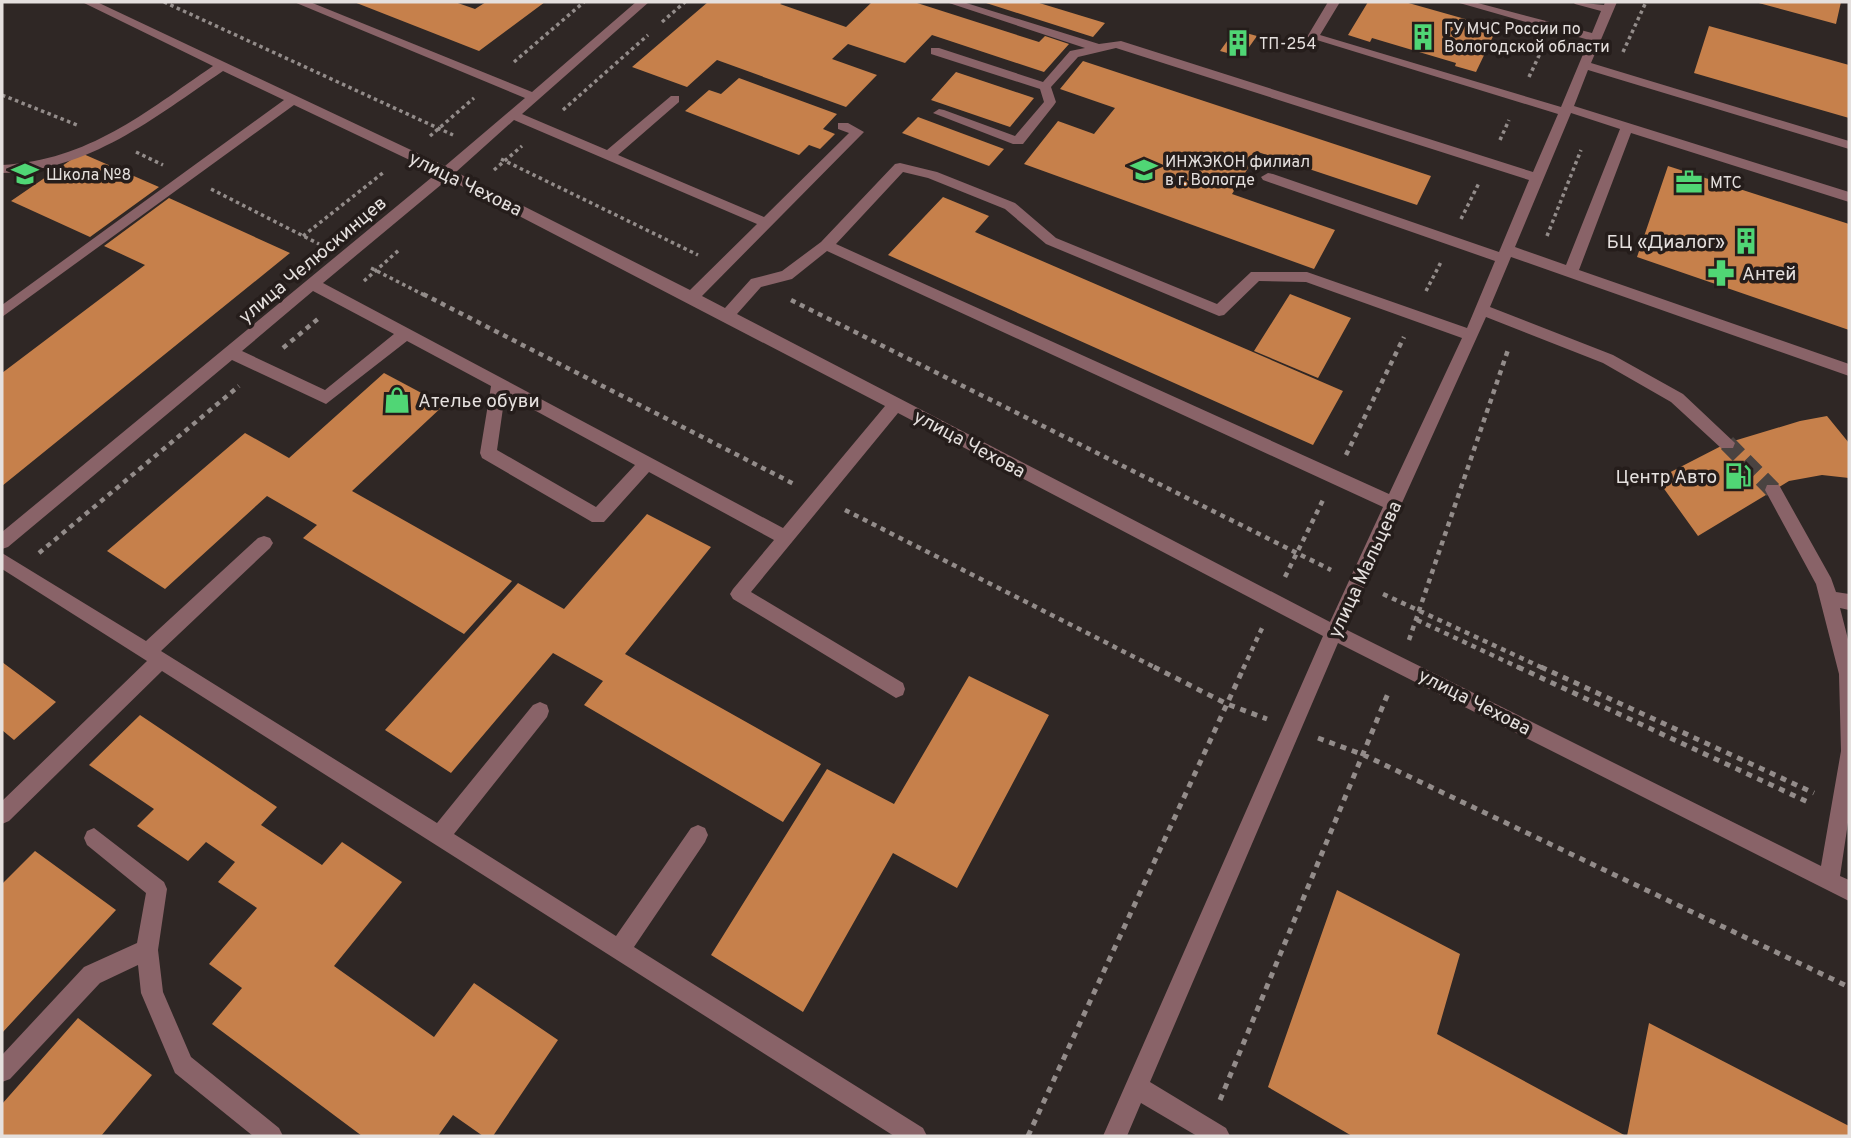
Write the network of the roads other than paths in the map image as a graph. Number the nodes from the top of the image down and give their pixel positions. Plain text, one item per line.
1 (88, 2) edge
2 (300, 2) edge
3 (643, 2) edge
4 (952, 2) edge
5 (1334, 2) edge
6 (1462, 2) edge
7 (1579, 2) edge
8 (1609, 5) edge
9 (1595, 38) junction
10 (1098, 48) junction
11 (935, 51) dead end
12 (1584, 65) junction
13 (222, 66) junction
14 (1045, 87) junction
15 (534, 97) junction
16 (674, 99) dead end
17 (293, 100) junction
18 (1566, 110) junction
19 (939, 113) dead end
20 (513, 115) junction
21 (843, 126) dead end
22 (1627, 127) junction
23 (1849, 145) edge
24 (609, 156) junction
25 (2, 169) edge
26 (446, 173) junction
27 (1268, 177) dead end
28 (1538, 178) junction
29 (1849, 197) edge
30 (766, 223) junction
31 (826, 245) junction
32 (1505, 255) junction
33 (1571, 272) junction
34 (312, 284) junction
35 (692, 297) junction
36 (1480, 309) junction
37 (2, 312) edge
38 (727, 314) junction
39 (406, 333) junction
40 (1471, 335) junction
41 (230, 352) junction
42 (1849, 370) edge
43 (499, 383) junction
44 (896, 404) junction
45 (1727, 443) tunnel mouth
46 (646, 464) junction
47 (1773, 490) tunnel mouth
48 (1394, 503) junction
49 (784, 537) junction
50 (2, 542) edge
51 (264, 543) dead end
52 (10, 565) edge
53 (1829, 598) junction
54 (1849, 602) edge
55 (1334, 632) junction
56 (154, 656) junction
57 (896, 689) dead end
58 (540, 711) dead end
59 (1849, 748) edge
60 (1849, 754) edge
61 (2, 814) edge
62 (698, 835) dead end
63 (439, 836) junction
64 (94, 838) dead end
65 (1829, 881) junction
66 (1849, 891) edge
67 (147, 950) junction
68 (619, 950) junction
69 (2, 1071) edge
70 (1137, 1087) junction
71 (1213, 1133) edge
72 (271, 1136) edge
73 (915, 1136) edge
74 (1115, 1136) edge

1 - 13 street, улица Чехова
2 - 15 street
3 - 15 street, улица Челюскинцев
4 - 10 street
5 - 18 street
6 - 9 street
7 - 8 street
8 - 9 street, улица Мальцева
9 - 12 street, улица Мальцева
10 - 14 street
10 - 28 street
11 - 14 street
12 - 18 street, улица Мальцева
12 - 23 street
13 - 17 street, улица Чехова
13 - 25 street
14 - 19 street
15 - 20 street, улица Челюскинцев
16 - 24 street
17 - 26 street, улица Чехова
17 - 37 street
18 - 22 street
18 - 28 street, улица Мальцева
20 - 24 street
20 - 26 street, улица Челюскинцев
21 - 30 street
22 - 29 street
22 - 33 street
24 - 30 street
26 - 34 street, улица Челюскинцев
26 - 35 street, улица Чехова
27 - 32 street
28 - 32 street, улица Мальцева
30 - 35 street
31 - 38 street
31 - 40 street
31 - 48 street
32 - 33 street
32 - 36 street, улица Мальцева
33 - 42 street
34 - 39 street
34 - 41 street, улица Челюскинцев
35 - 38 street, улица Чехова
36 - 40 street, улица Мальцева
36 - 45 street
38 - 44 street, улица Чехова
39 - 41 street
39 - 43 street
40 - 48 street, улица Мальцева
41 - 50 street, улица Челюскинцев
43 - 46 street
43 - 46 street
44 - 49 street
44 - 55 street, улица Чехова
46 - 49 street
47 - 53 street
48 - 55 street, улица Мальцева
49 - 57 street
51 - 56 street
52 - 56 street
53 - 54 street
53 - 59 street
55 - 65 street, улица Чехова
55 - 70 street, улица Мальцева
56 - 61 street
56 - 63 street
58 - 63 street
60 - 65 street
62 - 68 street
63 - 68 street
64 - 67 street
65 - 66 street, улица Чехова
67 - 69 street
67 - 72 street
68 - 73 street
70 - 71 street
70 - 74 street, улица Мальцева

